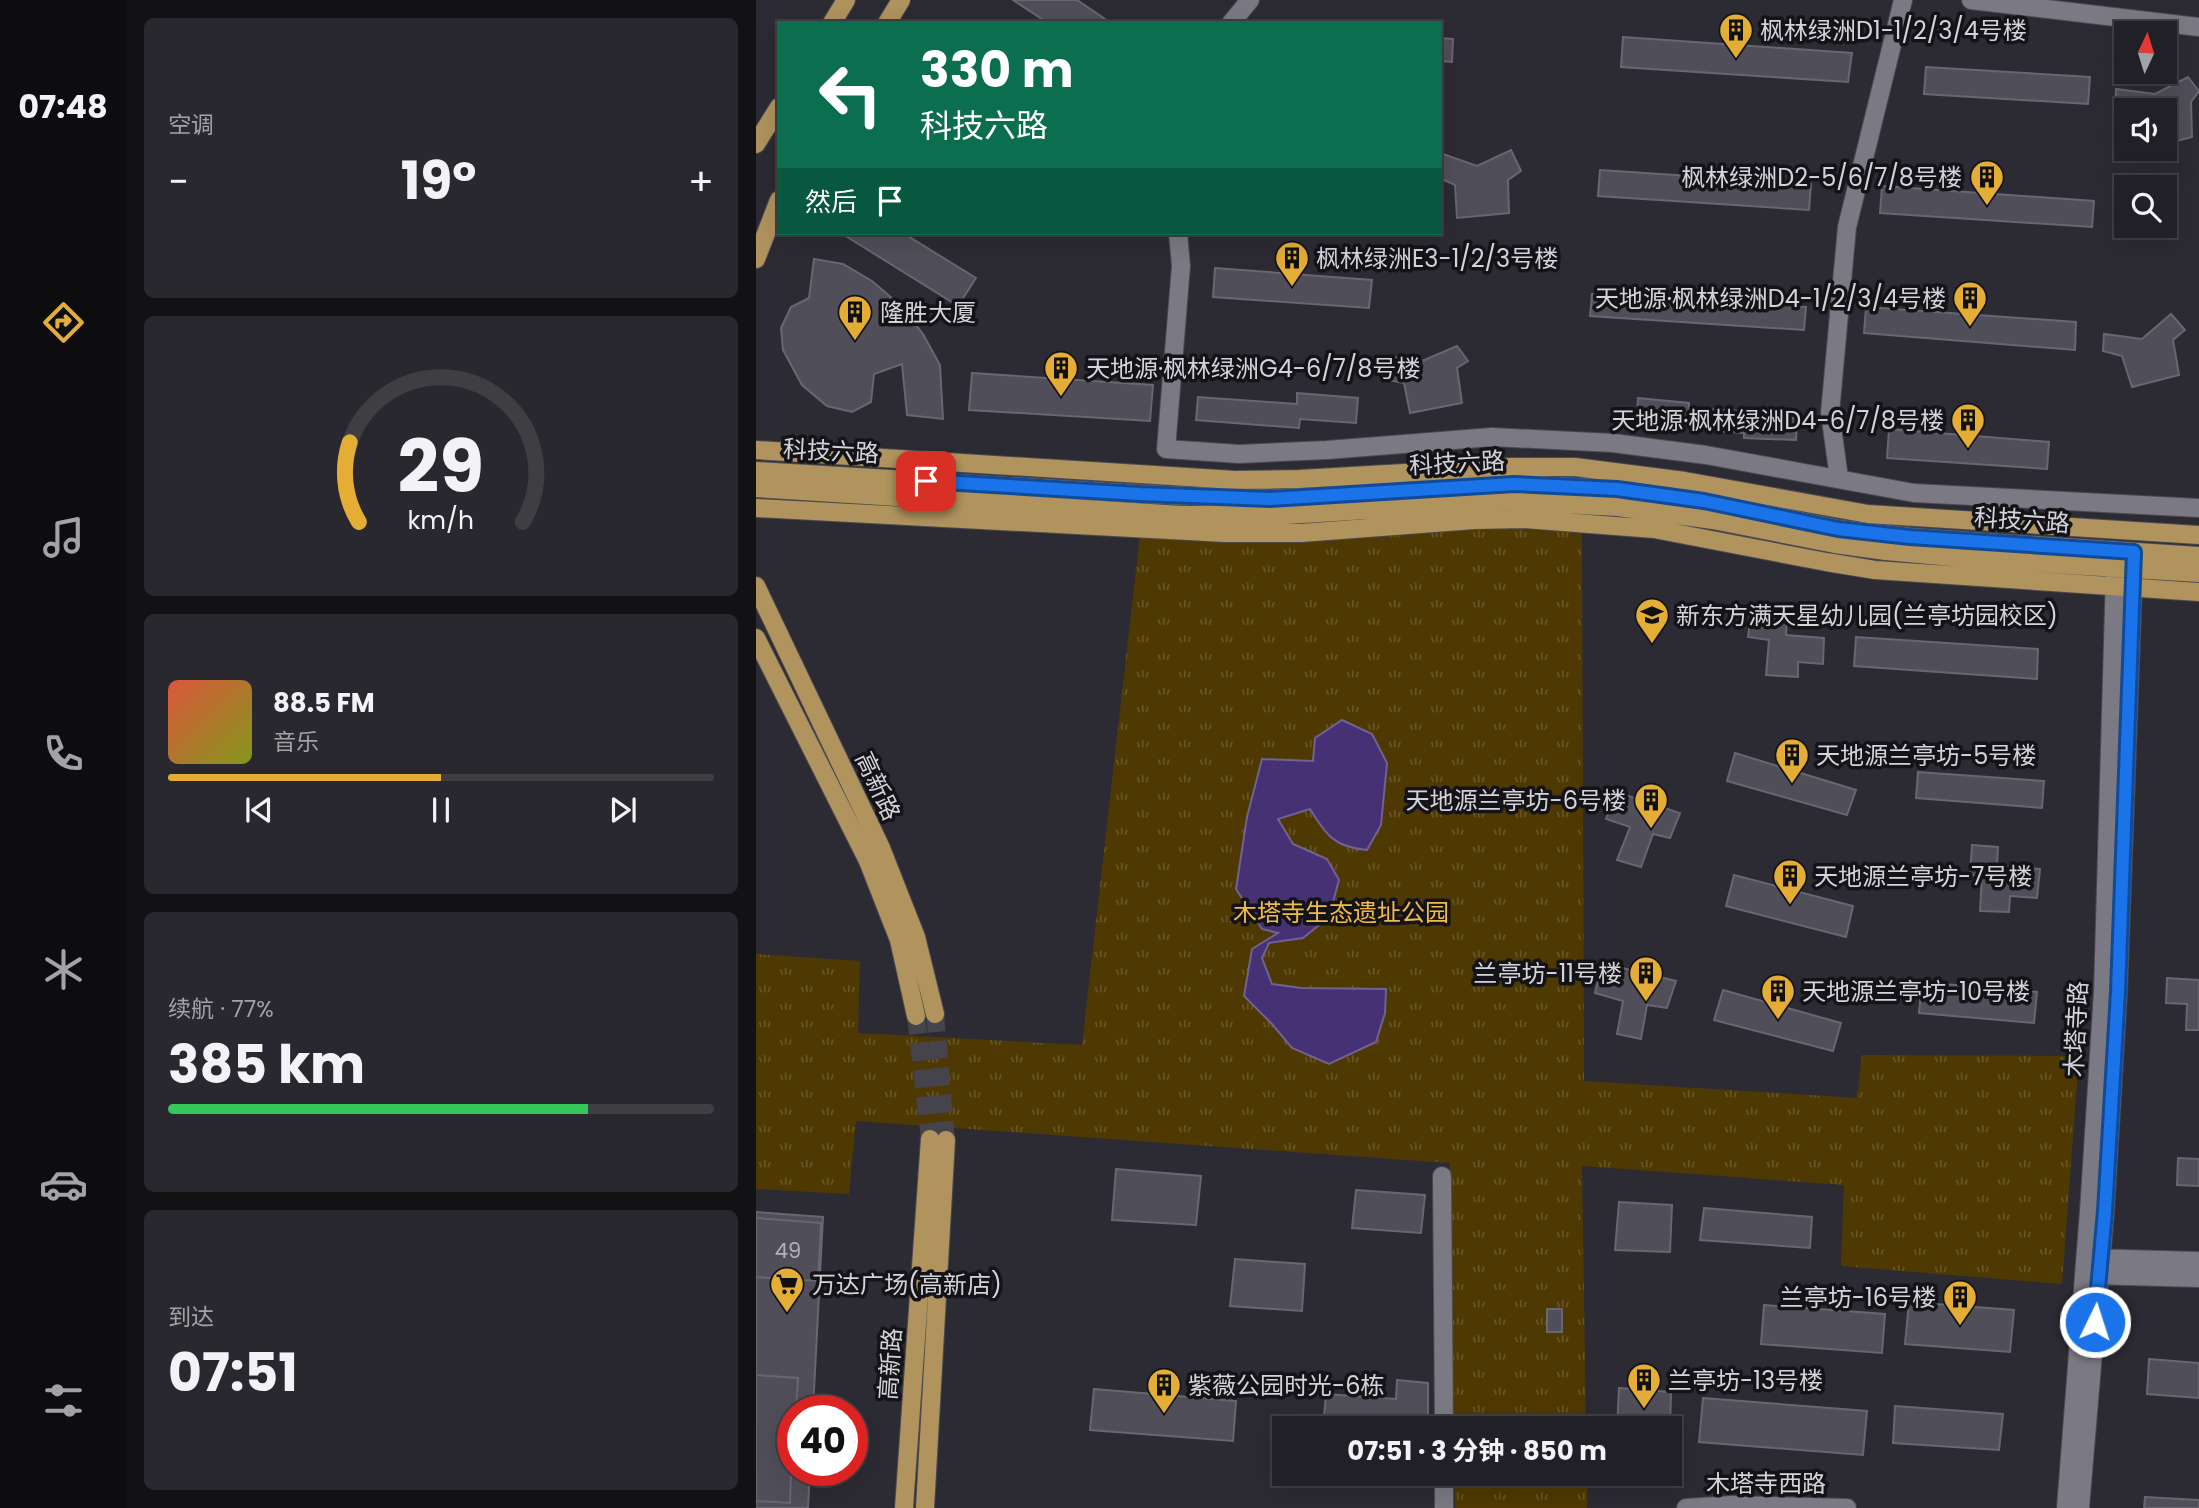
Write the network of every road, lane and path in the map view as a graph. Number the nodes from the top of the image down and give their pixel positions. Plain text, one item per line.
1 (846, 0) edge
2 (901, 0) edge
3 (1250, 0) edge
4 (1903, 0) edge
5 (1971, 0) edge
6 (833, 21) edge
7 (888, 21) edge
8 (1233, 21) edge
9 (2199, 27) edge
10 (777, 110) edge
11 (756, 144) edge
12 (777, 205) edge
13 (1178, 235) edge
14 (756, 258) edge
15 (756, 450) edge
16 (756, 471) edge
17 (1839, 478) junction
18 (756, 488) edge
19 (756, 508) edge
20 (2199, 508) edge
21 (2199, 535) edge
22 (2199, 556) edge
23 (2125, 560) junction
24 (2199, 573) edge
25 (756, 586) edge
26 (2124, 588) junction
27 (2199, 592) edge
28 (756, 638) edge
29 (935, 1014) tunnel mouth
30 (916, 1016) tunnel mouth
31 (1442, 1177) dead end
32 (2199, 1261) edge
33 (2091, 1266) junction
34 (2199, 1278) edge
35 (1444, 1416) edge
36 (1444, 1486) edge
37 (904, 1508) edge
38 (925, 1508) edge
39 (1444, 1508) edge
40 (1686, 1508) edge
41 (1847, 1508) edge
42 (2066, 1508) edge
43 (2080, 1508) edge

1 - 6 main road
2 - 7 main road
3 - 8 street
4 - 17 street
5 - 9 street
10 - 11 main road
12 - 14 main road
13 - 17 street
15 - 21 main road
16 - 23 main road, 科技六路
17 - 20 street
18 - 23 main road, 科技六路
19 - 26 main road
22 - 23 main road, 科技六路
23 - 24 main road, 科技六路
23 - 26 street, 木塔寺路
25 - 29 main road, 高新路
26 - 27 main road
26 - 33 street, 木塔寺路
28 - 30 main road, 高新路
31 - 35 street
32 - 33 street
33 - 34 street
33 - 42 street, 木塔寺路
33 - 43 street, 木塔寺路
36 - 39 street
37 - 38 main road, 高新路
40 - 41 street, 木塔寺西路

